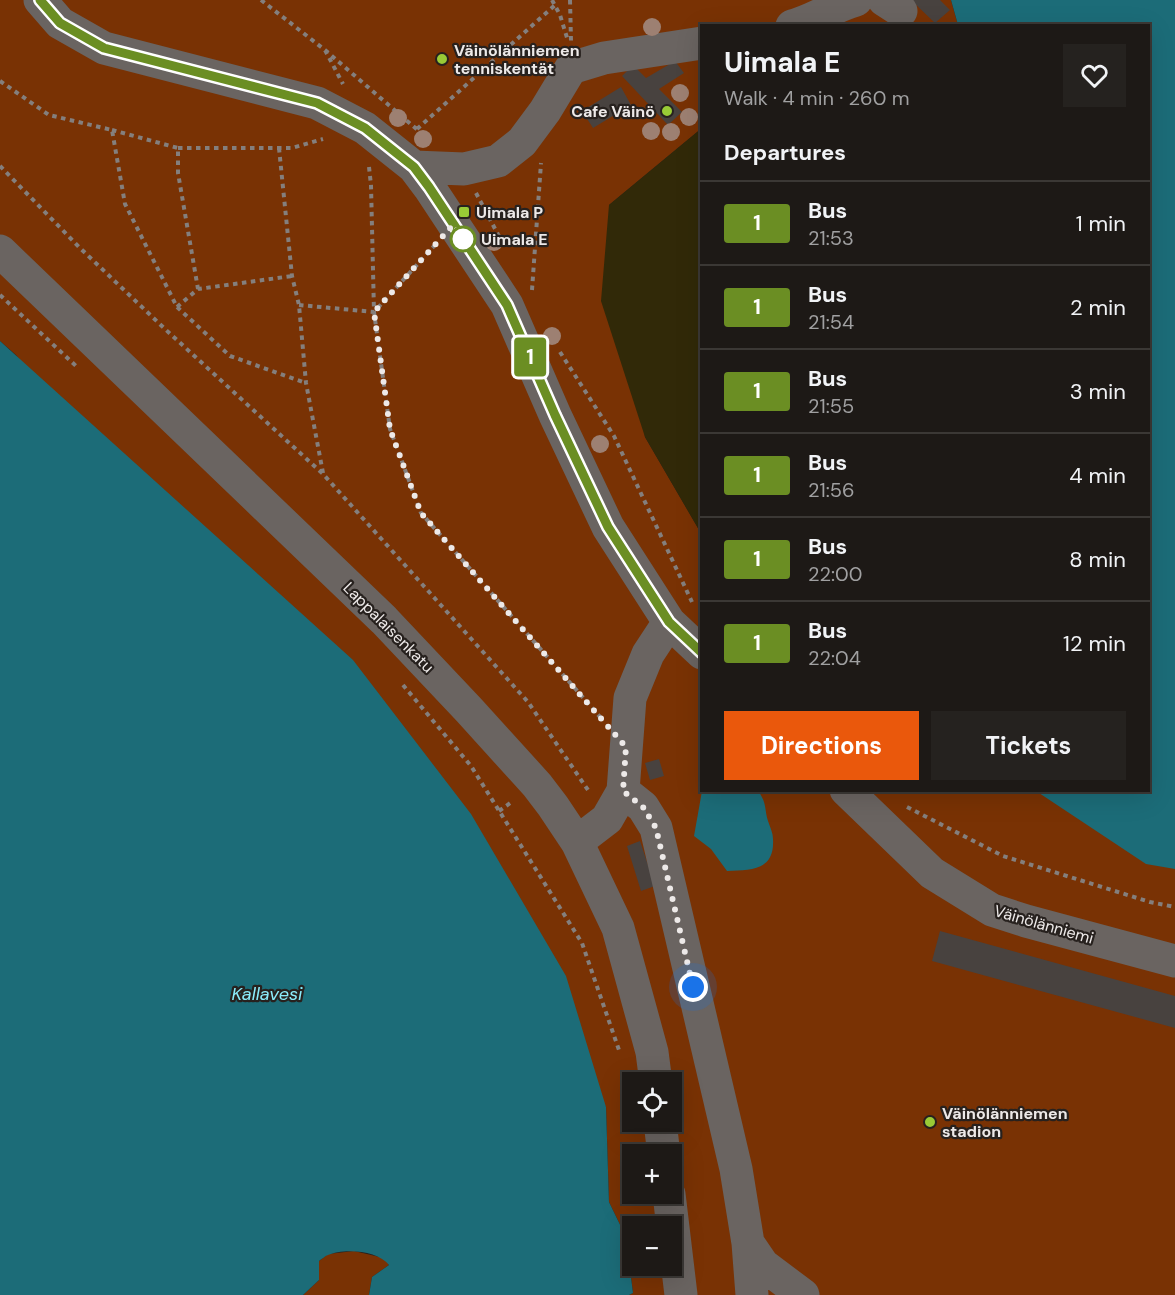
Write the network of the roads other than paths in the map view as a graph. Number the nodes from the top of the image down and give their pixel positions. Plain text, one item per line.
1 (40, 0) edge
2 (856, 0) edge
3 (798, 24) edge
4 (700, 44) edge
5 (414, 167) junction
6 (0, 251) edge
7 (669, 622) junction
8 (700, 651) edge
9 (623, 791) junction
10 (848, 792) edge
11 (577, 842) junction
12 (1175, 961) edge
13 (646, 1072) edge
14 (670, 1204) edge
15 (748, 1243) junction
16 (681, 1295) edge
17 (752, 1295) edge
18 (803, 1295) edge

1 - 5 street
2 - 3 street
4 - 5 street
5 - 7 street
6 - 11 street, Lappalaisenkatu
7 - 8 street
7 - 9 street
9 - 11 street
9 - 15 street
10 - 12 street, Väinölänniemi
11 - 13 street, Lappalaisenkatu
14 - 16 street
15 - 17 street
15 - 18 street

